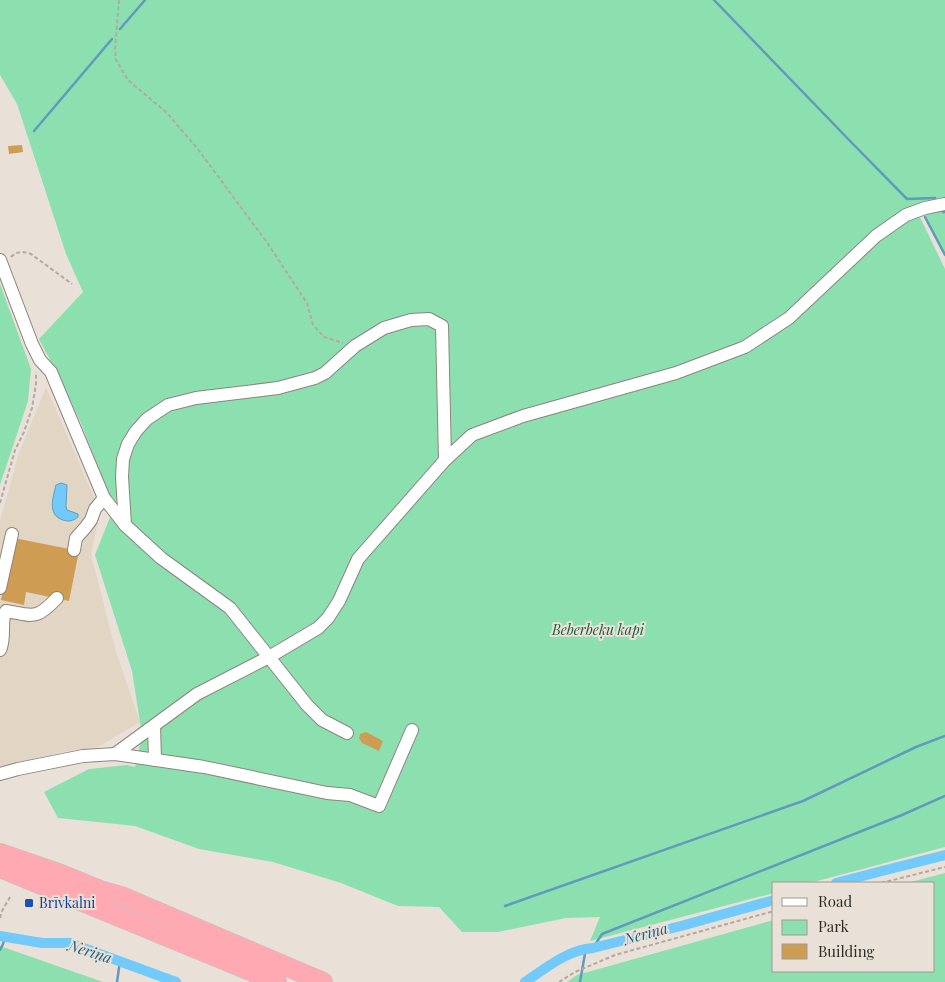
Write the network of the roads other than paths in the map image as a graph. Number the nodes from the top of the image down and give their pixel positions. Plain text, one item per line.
1 (945, 204) edge
2 (2, 265) edge
3 (444, 460) junction
4 (104, 498) junction
5 (125, 525) junction
6 (12, 534) dead end
7 (74, 550) dead end
8 (0, 588) edge
9 (57, 598) dead end
10 (1, 615) edge
11 (0, 650) edge
12 (268, 657) junction
13 (154, 726) junction
14 (412, 730) dead end
15 (347, 733) dead end
16 (115, 754) junction
17 (155, 760) junction
18 (0, 774) edge
19 (0, 842) edge
20 (0, 854) edge
21 (0, 868) edge
22 (5, 889) edge
23 (120, 896) junction
24 (205, 952) junction
25 (277, 982) edge
26 (323, 982) edge

1 - 3 street
2 - 4 street
3 - 5 street
3 - 12 street
4 - 5 street
4 - 7 street
5 - 12 street
6 - 8 street
9 - 10 street
10 - 11 street
12 - 13 street
12 - 15 street
13 - 16 street
13 - 17 street
14 - 17 street
16 - 17 street
16 - 18 street
19 - 23 highway
20 - 23 highway
21 - 24 highway
22 - 24 highway
23 - 26 highway
24 - 25 highway

